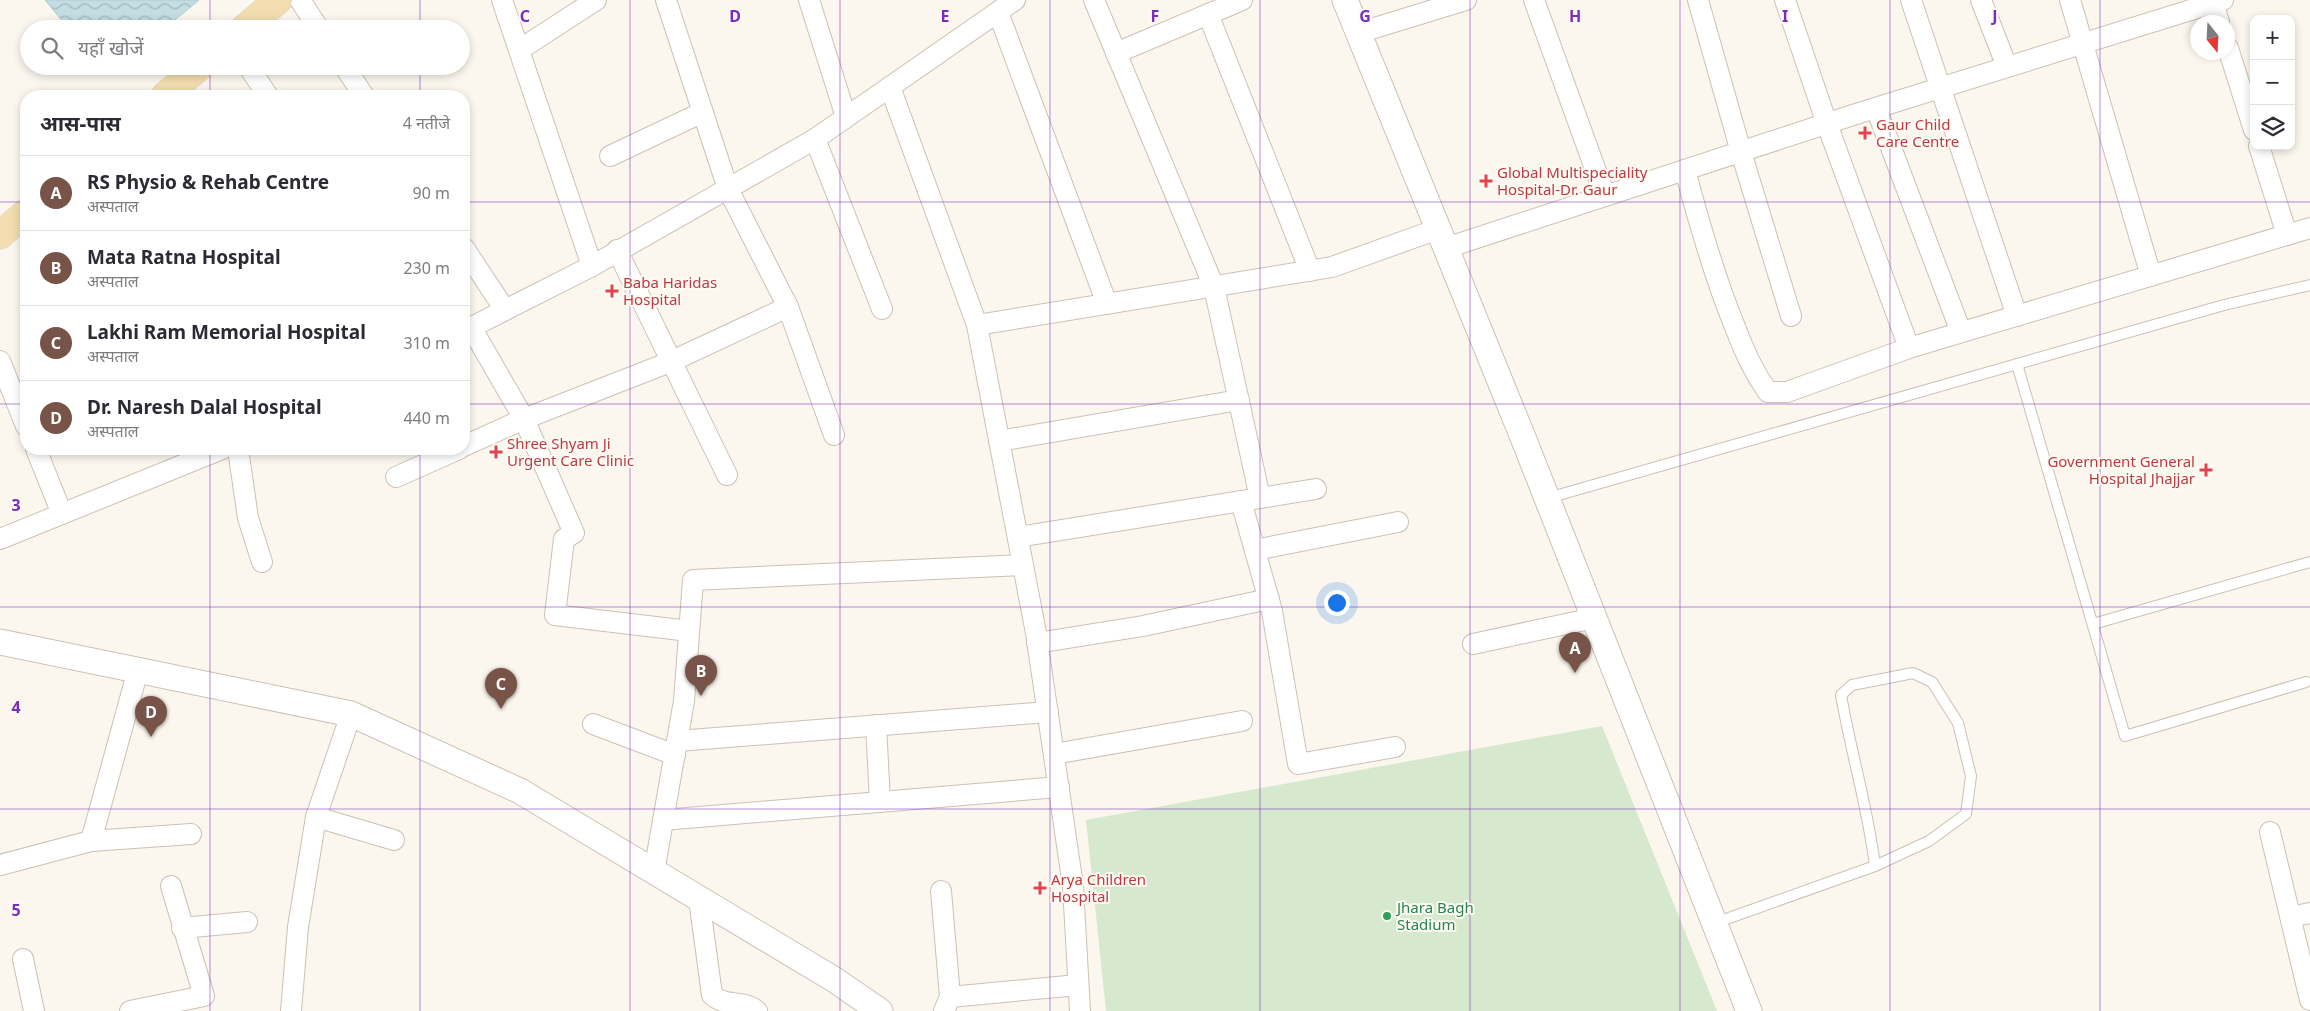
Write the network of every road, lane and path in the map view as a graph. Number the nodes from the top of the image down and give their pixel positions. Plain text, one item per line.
1 (278, 0) edge
2 (300, 0) edge
3 (502, 0) edge
4 (596, 0) edge
5 (666, 0) edge
6 (809, 0) edge
7 (1015, 0) edge
8 (1094, 0) edge
9 (1242, 0) edge
10 (1345, 0) edge
11 (1466, 0) edge
12 (1534, 0) edge
13 (1698, 0) edge
14 (1785, 0) edge
15 (1911, 0) edge
16 (1980, 0) edge
17 (2070, 0) edge
18 (2216, 1) edge
19 (998, 12) junction
20 (1208, 14) junction
21 (2219, 15) edge
22 (255, 20) edge
23 (313, 20) edge
24 (1358, 33) junction
25 (2084, 43) junction
26 (519, 50) junction
27 (1116, 53) junction
28 (2232, 60) edge
29 (2007, 67) junction
30 (191, 75) edge
31 (254, 75) edge
32 (350, 75) edge
33 (890, 87) junction
34 (1942, 88) junction
35 (177, 90) edge
36 (264, 90) edge
37 (360, 90) edge
38 (1876, 108) junction
39 (703, 112) junction
40 (846, 117) junction
41 (2250, 117) edge
42 (1826, 124) junction
43 (815, 139) junction
44 (2260, 150) edge
45 (1741, 152) junction
46 (610, 156) dead end
47 (1685, 170) junction
48 (728, 189) junction
49 (1604, 196) junction
50 (20, 218) edge
51 (2310, 228) edge
52 (0, 235) edge
53 (2287, 235) junction
54 (1442, 238) junction
55 (618, 250) junction
56 (470, 257) edge
57 (592, 266) junction
58 (1310, 271) junction
59 (2152, 276) junction
60 (2310, 285) edge
61 (1214, 286) junction
62 (1107, 304) junction
63 (788, 307) junction
64 (882, 309) dead end
65 (505, 310) junction
66 (1791, 316) dead end
67 (2017, 316) junction
68 (977, 325) junction
69 (470, 328) edge
70 (470, 332) edge
71 (1961, 332) junction
72 (1909, 348) junction
73 (0, 361) edge
74 (670, 362) junction
75 (2016, 364) junction
76 (19, 388) edge
77 (1238, 400) junction
78 (524, 419) junction
79 (834, 435) dead end
80 (1000, 441) junction
81 (470, 443) edge
82 (38, 455) edge
83 (239, 455) edge
84 (446, 455) edge
85 (178, 457) edge
86 (727, 475) dead end
87 (396, 477) dead end
88 (1316, 489) dead end
89 (1547, 499) junction
90 (1251, 500) junction
91 (62, 514) junction
92 (1398, 522) dead end
93 (1018, 537) junction
94 (0, 539) edge
95 (1255, 550) junction
96 (262, 562) dead end
97 (2310, 562) edge
98 (1023, 565) junction
99 (1269, 598) junction
100 (1594, 618) junction
101 (2093, 624) junction
102 (689, 631) junction
103 (0, 642) edge
104 (1037, 643) junction
105 (1473, 644) dead end
106 (138, 670) junction
107 (2306, 682) dead end
108 (1048, 712) junction
109 (351, 714) junction
110 (1242, 721) dead end
111 (593, 724) dead end
112 (876, 725) junction
113 (1395, 747) dead end
114 (676, 748) junction
115 (1054, 754) junction
116 (1058, 787) junction
117 (880, 802) junction
118 (316, 817) junction
119 (663, 820) junction
120 (2270, 832) dead end
121 (191, 834) dead end
122 (394, 840) dead end
123 (91, 841) junction
124 (0, 865) edge
125 (1875, 866) junction
126 (654, 872) junction
127 (171, 886) dead end
128 (941, 891) dead end
129 (699, 899) junction
130 (2310, 913) edge
131 (2290, 917) junction
132 (247, 922) dead end
133 (1714, 924) junction
134 (182, 928) junction
135 (23, 959) dead end
136 (1078, 985) junction
137 (2310, 1000) edge
138 (947, 1004) edge
139 (34, 1011) edge
140 (130, 1011) edge
141 (291, 1011) edge
142 (756, 1011) edge
143 (880, 1011) edge
144 (1080, 1011) edge
145 (1749, 1011) edge

1 - 22 main road
2 - 23 street
3 - 26 street
4 - 26 street
5 - 39 street
6 - 40 street
7 - 19 street
8 - 27 street
9 - 20 street
10 - 24 street
11 - 24 street
12 - 49 street
13 - 45 street
14 - 42 street
15 - 34 street
16 - 29 street
17 - 25 street
18 - 21 street
18 - 25 street
19 - 33 street
19 - 62 street
20 - 27 street
20 - 58 street
24 - 54 street
25 - 29 street
25 - 59 street
26 - 57 street
27 - 61 street
28 - 41 street
29 - 34 street
30 - 35 main road
31 - 36 street
32 - 37 street
33 - 40 street
33 - 68 street
34 - 38 street
34 - 67 street
38 - 42 street
38 - 71 street
39 - 46 street
39 - 48 street
40 - 43 street
42 - 45 street
42 - 72 street
43 - 48 street
43 - 64 street
44 - 53 street
45 - 47 street
45 - 66 street
47 - 49 street
47 - 72 street
48 - 55 street
48 - 63 street
49 - 54 street
50 - 52 main road
51 - 53 street
53 - 59 street
54 - 58 street
54 - 89 street
55 - 57 street
55 - 74 street
56 - 65 street
57 - 65 street
58 - 61 street
59 - 67 street
60 - 75 lane
61 - 62 street
61 - 77 street
62 - 68 street
63 - 74 street
63 - 79 street
65 - 69 street
67 - 71 street
68 - 80 street
70 - 78 street
71 - 72 street
73 - 76 street
74 - 78 street
74 - 86 street
75 - 89 lane
75 - 101 lane
77 - 80 street
77 - 90 street
78 - 81 street
78 - 102 street
80 - 93 street
82 - 91 street
83 - 96 street
84 - 87 street
85 - 91 street
88 - 90 street
89 - 100 street
90 - 93 street
90 - 95 street
91 - 94 street
92 - 95 street
93 - 98 street
95 - 99 street
97 - 101 lane
98 - 102 street
98 - 104 street
99 - 104 street
99 - 113 street
100 - 105 street
100 - 133 street
101 - 107 lane
102 - 114 street
103 - 106 street
104 - 108 street
106 - 109 street
106 - 123 street
108 - 112 street
108 - 115 street
109 - 118 street
109 - 126 street
110 - 115 street
111 - 114 street
112 - 114 street
112 - 117 street
114 - 119 street
115 - 116 street
116 - 117 street
116 - 136 street
117 - 119 street
118 - 122 street
118 - 141 street
119 - 126 street
120 - 131 street
121 - 123 street
123 - 124 street
125 - 125 lane
125 - 133 lane
126 - 129 street
127 - 134 street
128 - 138 street
129 - 142 street
129 - 143 street
130 - 131 street
131 - 137 street
132 - 134 street
133 - 145 street
134 - 140 street
135 - 139 street
136 - 138 street
136 - 144 street

